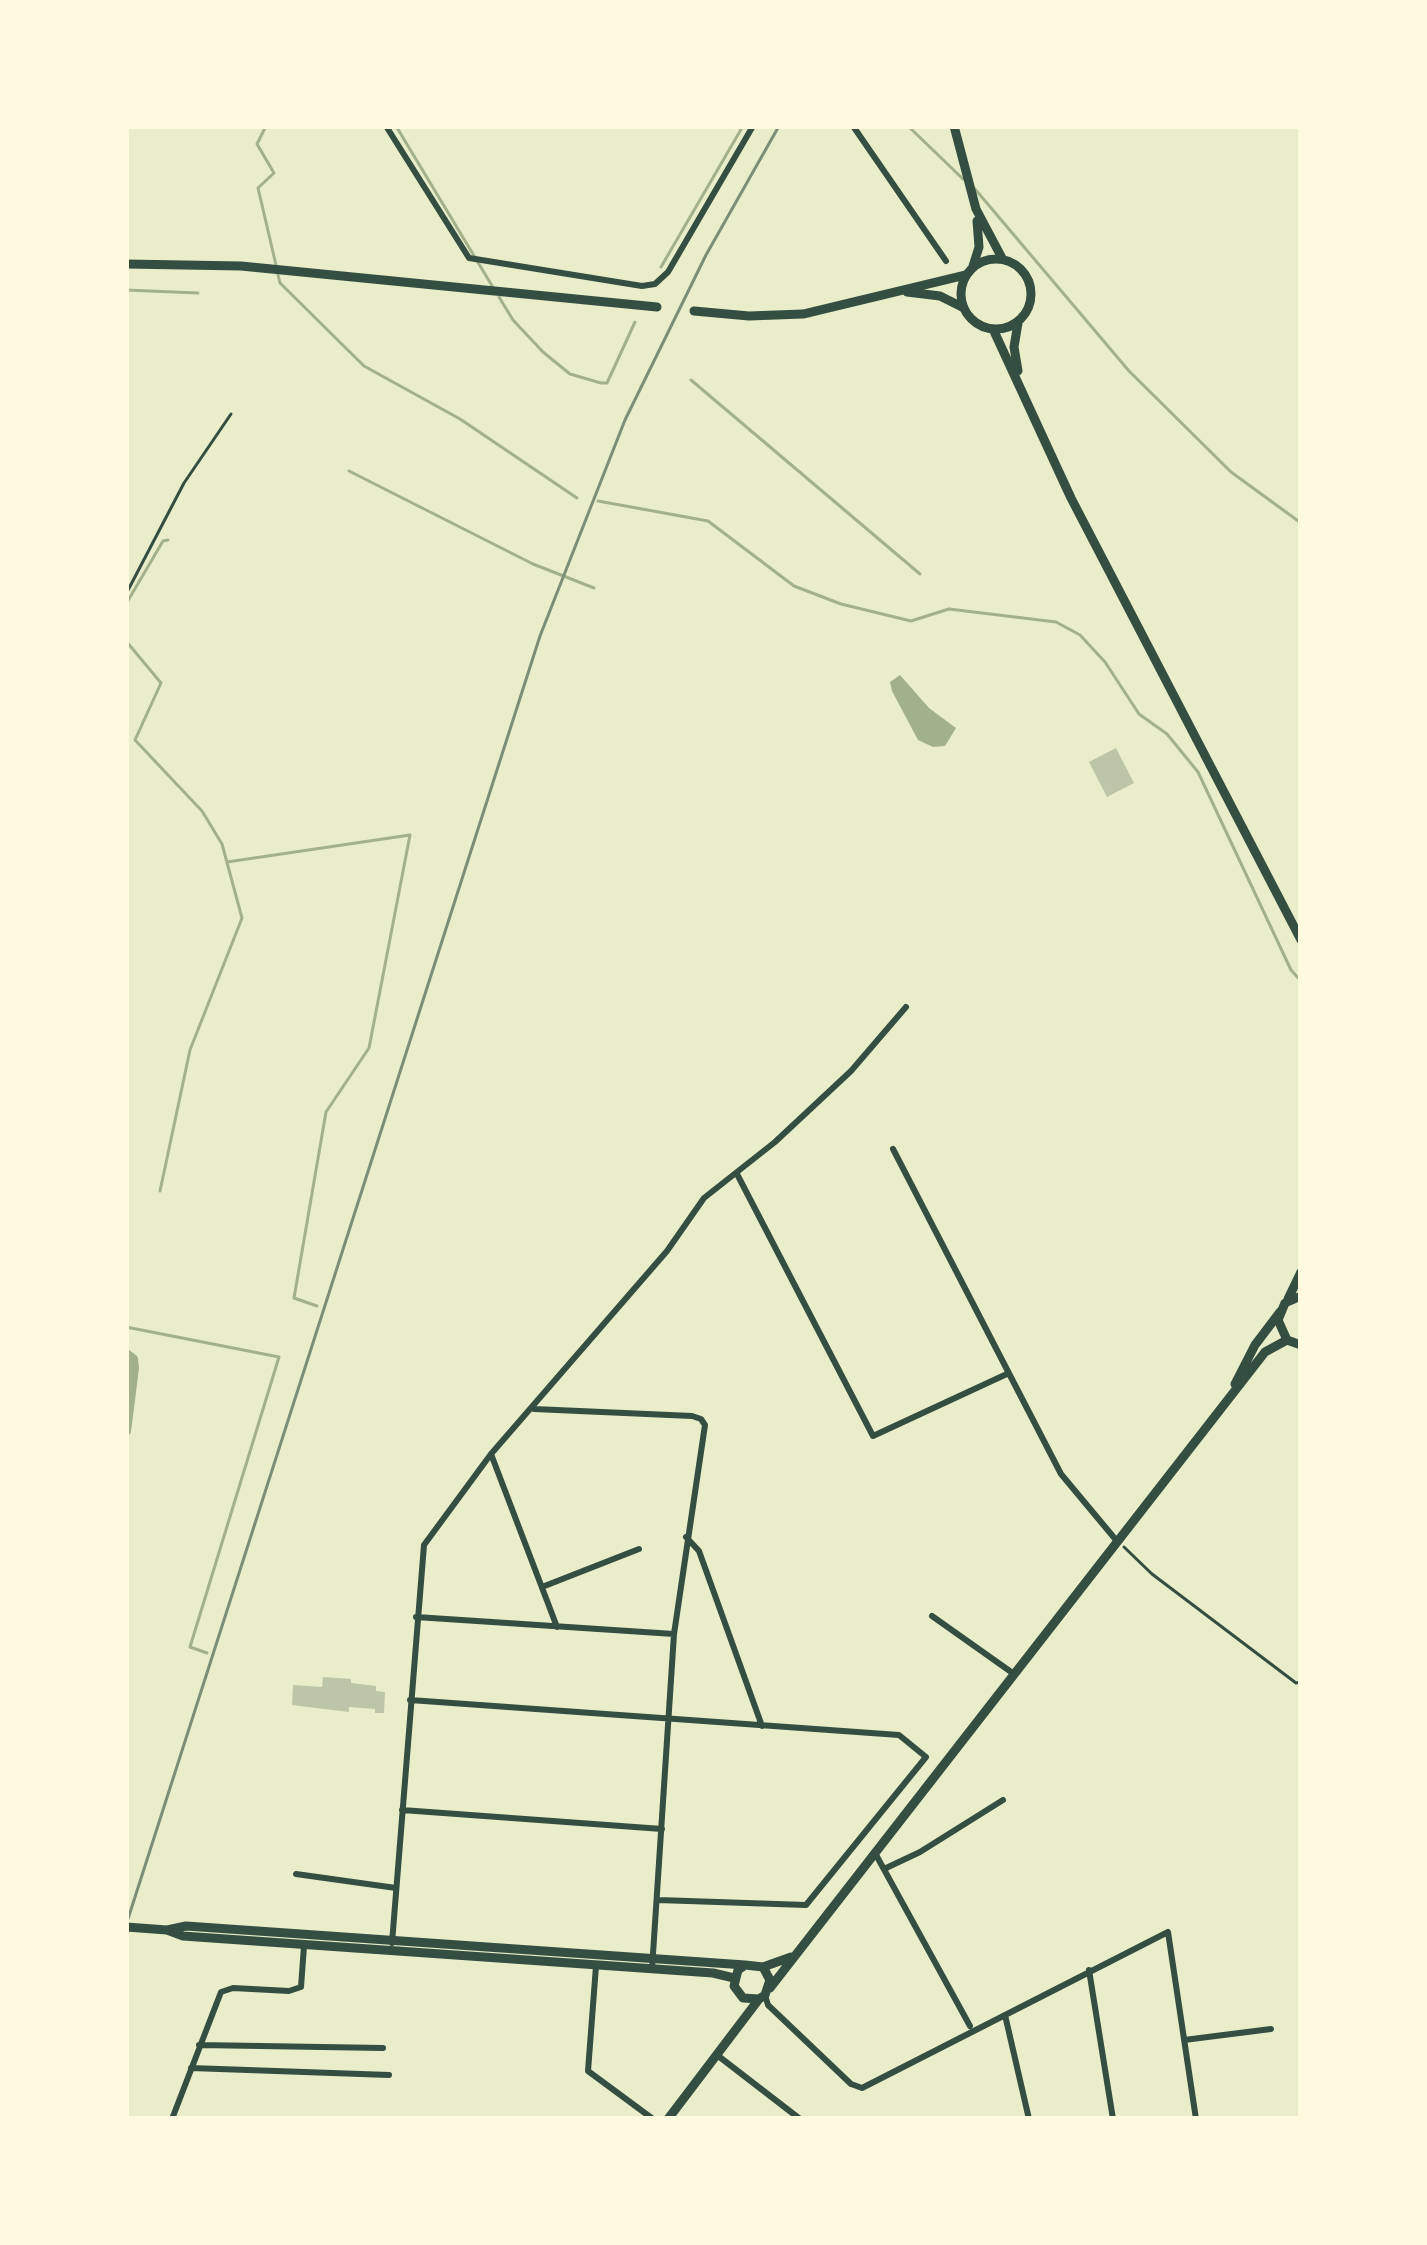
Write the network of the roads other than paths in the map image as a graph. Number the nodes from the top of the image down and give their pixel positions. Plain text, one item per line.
1 (386, 126) edge
2 (753, 126) edge
3 (853, 126) edge
4 (954, 126) edge
5 (976, 209) junction
6 (1002, 258) junction
7 (946, 261) dead end
8 (126, 264) edge
9 (969, 271) junction
10 (896, 291) junction
11 (657, 307) dead end
12 (964, 308) junction
13 (694, 311) dead end
14 (1019, 321) junction
15 (994, 329) junction
16 (1028, 405) junction
17 (231, 414) dead end
18 (126, 594) edge
19 (1301, 940) edge
20 (906, 1007) dead end
21 (893, 1149) dead end
22 (737, 1174) junction
23 (1301, 1272) edge
24 (1301, 1296) edge
25 (1282, 1308) junction
26 (1294, 1343) edge
27 (1301, 1357) edge
28 (1010, 1373) junction
29 (1222, 1408) junction
30 (532, 1409) junction
31 (490, 1454) junction
32 (686, 1537) junction
33 (1118, 1542) junction
34 (639, 1549) dead end
35 (542, 1587) junction
36 (932, 1616) dead end
37 (416, 1617) junction
38 (557, 1627) junction
39 (674, 1634) junction
40 (1014, 1674) junction
41 (410, 1700) junction
42 (671, 1720) junction
43 (762, 1726) junction
44 (1003, 1800) dead end
45 (402, 1810) junction
46 (664, 1829) junction
47 (875, 1853) junction
48 (884, 1869) junction
49 (296, 1874) dead end
50 (396, 1888) junction
51 (658, 1900) junction
52 (126, 1927) edge
53 (167, 1930) junction
54 (304, 1946) junction
55 (392, 1947) junction
56 (797, 1954) junction
57 (652, 1964) junction
58 (745, 1965) junction
59 (596, 1966) junction
60 (763, 1967) junction
61 (1089, 1970) junction
62 (734, 1978) junction
63 (764, 1994) junction
64 (743, 1998) junction
65 (1005, 2015) junction
66 (741, 2023) junction
67 (970, 2026) dead end
68 (1271, 2029) dead end
69 (1184, 2040) junction
70 (199, 2045) junction
71 (383, 2048) dead end
72 (718, 2055) junction
73 (191, 2068) junction
74 (389, 2075) dead end
75 (172, 2119) edge
76 (653, 2119) edge
77 (668, 2119) edge
78 (800, 2119) edge
79 (1029, 2119) edge
80 (1113, 2119) edge
81 (1196, 2119) edge

1 - 2 street
3 - 7 street
4 - 5 main road
5 - 6 main road
5 - 9 main road
6 - 9 main road
6 - 14 main road
8 - 11 main road
9 - 10 main road
9 - 12 main road
10 - 12 main road
10 - 13 main road
12 - 15 main road
14 - 15 main road
14 - 16 main road
15 - 16 main road
16 - 19 main road
17 - 18 lane
20 - 22 street
21 - 28 street
22 - 28 street
22 - 30 street
23 - 25 main road
24 - 25 main road
25 - 26 main road
25 - 29 main road
26 - 27 main road
26 - 29 main road
28 - 33 street
29 - 33 main road
30 - 31 street
30 - 32 street
31 - 35 street
31 - 37 street
32 - 39 street
32 - 43 street
33 - 40 main road
34 - 35 street
35 - 38 street
36 - 40 street
37 - 38 street
37 - 41 street
38 - 39 street
39 - 42 street
40 - 47 main road
41 - 42 street
41 - 45 street
42 - 43 street
42 - 46 street
43 - 51 street
44 - 48 street
45 - 46 street
45 - 50 street
46 - 51 street
47 - 48 street
47 - 56 main road
48 - 67 street
49 - 50 street
50 - 55 street
51 - 57 street
52 - 53 main road
53 - 54 main road
53 - 55 main road
54 - 55 main road
54 - 70 street
55 - 57 main road
55 - 59 main road
56 - 60 main road
56 - 63 main road
57 - 58 main road
57 - 59 main road
57 - 62 main road
58 - 60 main road
58 - 62 main road
59 - 76 street
60 - 63 main road
61 - 65 street
61 - 69 street
61 - 80 street
62 - 64 main road
63 - 64 main road
63 - 65 street
63 - 66 main road
64 - 66 main road
65 - 79 street
66 - 72 main road
68 - 69 street
69 - 81 street
70 - 71 street
70 - 73 street
72 - 77 main road
72 - 78 street
73 - 74 street
73 - 75 street

